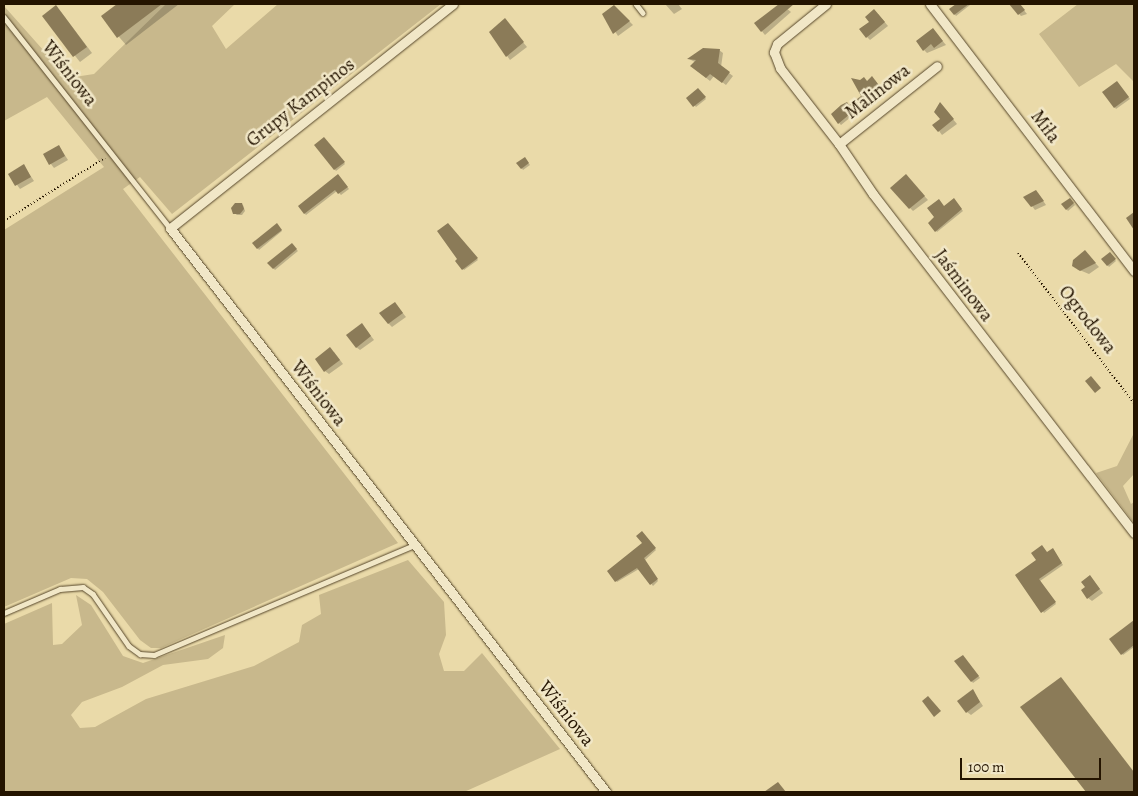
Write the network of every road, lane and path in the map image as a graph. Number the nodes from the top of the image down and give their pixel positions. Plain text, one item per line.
1 (453, 4) edge
2 (636, 4) edge
3 (826, 4) edge
4 (930, 4) edge
5 (643, 13) dead end
6 (4, 17) edge
7 (937, 66) dead end
8 (839, 144) junction
9 (112, 154) junction
10 (4, 221) edge
11 (170, 228) junction
12 (1018, 253) dead end
13 (1134, 271) edge
14 (1134, 403) edge
15 (1134, 533) edge
16 (415, 545) junction
17 (4, 613) edge
18 (606, 792) edge

1 - 11 street, Grupy Kampinos
2 - 5 lane
3 - 8 street, Jaśminowa
4 - 13 street, Miła
6 - 9 lane, Wiśniowa
7 - 8 street, Malinowa
8 - 15 street, Jaśminowa
9 - 10 path
9 - 11 lane, Wiśniowa
11 - 16 street, Wiśniowa
12 - 14 path, Ogrodowa
16 - 17 lane
16 - 18 street, Wiśniowa

